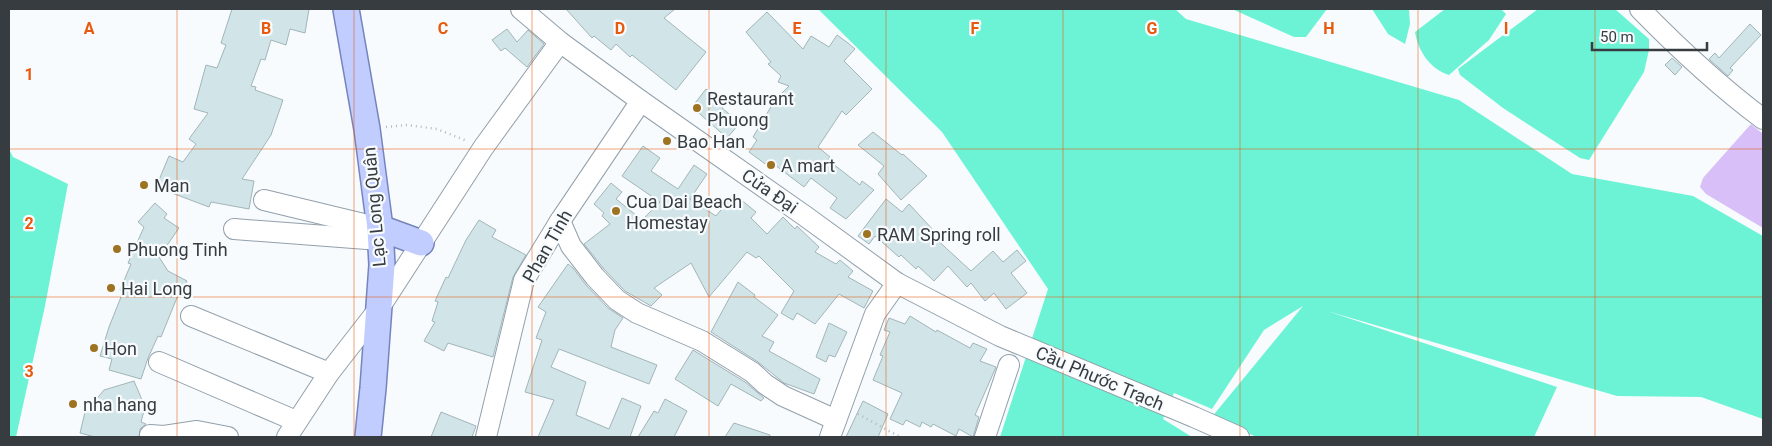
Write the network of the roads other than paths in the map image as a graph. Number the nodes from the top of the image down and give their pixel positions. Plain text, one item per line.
1 (346, 9) edge
2 (521, 9) edge
3 (1640, 9) edge
4 (560, 42) junction
5 (640, 101) junction
6 (1763, 120) edge
7 (264, 200) dead end
8 (560, 221) junction
9 (234, 228) dead end
10 (380, 234) junction
11 (421, 243) junction
12 (897, 283) junction
13 (378, 310) junction
14 (191, 316) dead end
15 (1005, 338) joint
16 (159, 362) dead end
17 (1009, 365) dead end
18 (329, 372) junction
19 (836, 421) edge
20 (291, 429) edge
21 (150, 435) dead end
22 (228, 437) edge
23 (368, 437) edge
24 (486, 437) edge
25 (985, 437) edge
26 (1239, 437) edge

1 - 10 main road, Lạc Long Quân
2 - 4 street, Cửa Đại
3 - 6 street
4 - 5 street, Cửa Đại
4 - 11 street
5 - 8 street, Phan Tình
5 - 12 street, Cửa Đại
7 - 10 street
8 - 19 street
8 - 24 street, Phan Tình
9 - 10 street
10 - 11 main road
10 - 13 main road, Lạc Long Quân
11 - 13 street
12 - 15 street, Cửa Đại
12 - 19 street
13 - 18 street
13 - 23 main road, Lạc Long Quân
14 - 18 street
15 - 26 street, Cầu Phước Trạch
16 - 20 street
17 - 25 street
18 - 20 street
21 - 22 street

